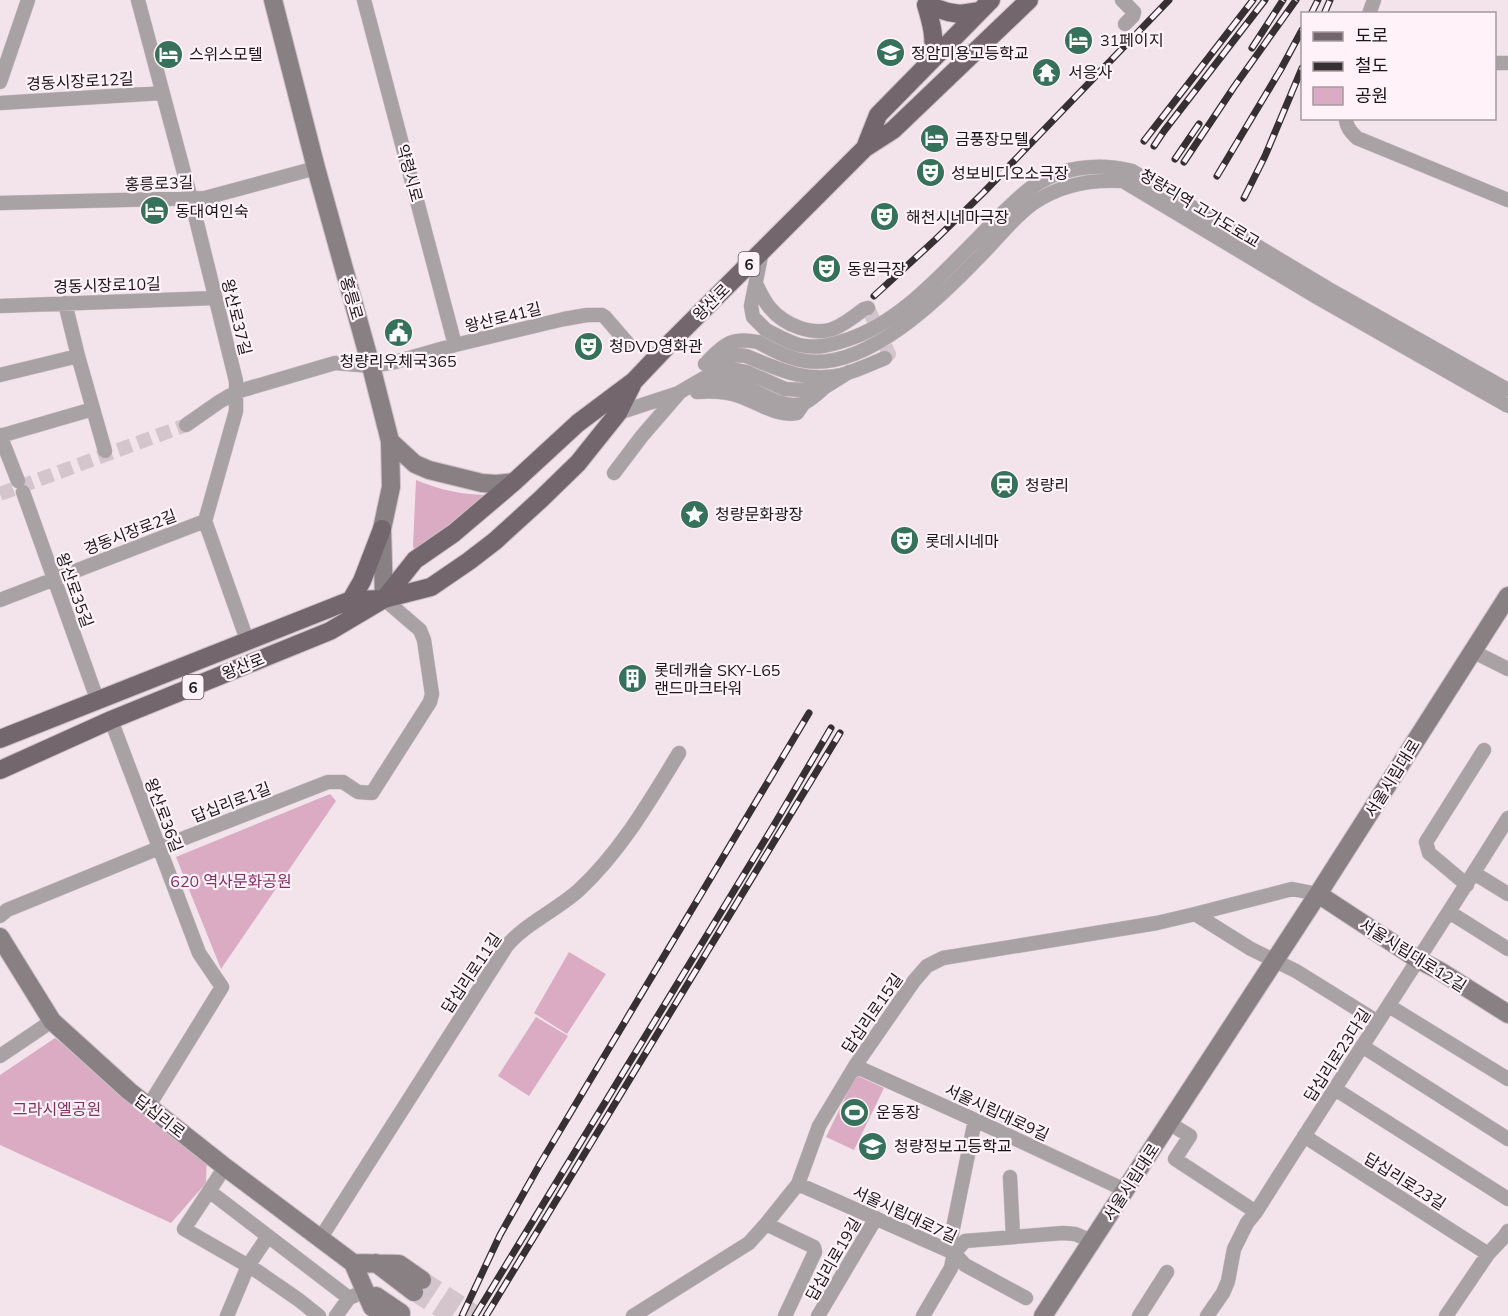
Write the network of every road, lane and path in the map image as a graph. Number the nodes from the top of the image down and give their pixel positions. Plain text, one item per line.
1 (28, 0) edge
2 (138, 0) edge
3 (273, 0) edge
4 (364, 0) edge
5 (1029, 0) edge
6 (1122, 0) edge
7 (924, 2) edge
8 (985, 5) edge
9 (1125, 24) dead end
10 (933, 59) junction
11 (0, 82) edge
12 (162, 93) junction
13 (0, 103) edge
14 (1346, 120) edge
15 (865, 148) junction
16 (316, 168) junction
17 (191, 199) junction
18 (1508, 200) edge
19 (0, 203) edge
20 (762, 251) junction
21 (756, 284) junction
22 (215, 298) junction
23 (65, 303) junction
24 (0, 306) edge
25 (868, 308) dead end
26 (762, 336) junction
27 (455, 345) junction
28 (630, 346) dead end
29 (78, 356) junction
30 (885, 358) dead end
31 (705, 364) junction
32 (371, 366) junction
33 (849, 372) junction
34 (0, 375) edge
35 (634, 381) junction
36 (825, 387) junction
37 (1508, 390) edge
38 (236, 392) junction
39 (680, 392) junction
40 (1508, 406) edge
41 (93, 409) junction
42 (618, 412) junction
43 (186, 425) tunnel mouth
44 (0, 435) edge
45 (390, 441) junction
46 (105, 451) dead end
47 (614, 473) dead end
48 (514, 482) junction
49 (205, 521) junction
50 (382, 529) junction
51 (53, 579) junction
52 (1508, 596) edge
53 (384, 599) junction
54 (0, 600) edge
55 (351, 600) junction
56 (247, 640) junction
57 (1472, 651) junction
58 (1508, 669) edge
59 (97, 699) junction
60 (111, 720) junction
61 (0, 739) edge
62 (1484, 750) dead end
63 (680, 753) dead end
64 (0, 771) edge
65 (1506, 824) edge
66 (159, 848) junction
67 (1470, 879) junction
68 (1318, 894) junction
69 (1508, 894) edge
70 (1449, 912) junction
71 (1195, 914) junction
72 (0, 916) edge
73 (0, 937) edge
74 (1508, 949) edge
75 (1417, 959) junction
76 (1275, 960) junction
77 (1389, 1006) junction
78 (1508, 1014) edge
79 (52, 1021) junction
80 (1378, 1022) junction
81 (1362, 1046) junction
82 (0, 1056) edge
83 (855, 1066) junction
84 (1508, 1079) edge
85 (1335, 1089) junction
86 (148, 1107) junction
87 (975, 1120) junction
88 (1169, 1123) junction
89 (1304, 1136) junction
90 (1508, 1139) edge
91 (225, 1167) junction
92 (1010, 1177) dead end
93 (798, 1184) junction
94 (1125, 1190) junction
95 (209, 1191) junction
96 (1508, 1199) edge
97 (1256, 1212) junction
98 (876, 1218) junction
99 (766, 1224) junction
100 (1508, 1231) edge
101 (268, 1236) junction
102 (1013, 1236) junction
103 (320, 1239) junction
104 (1092, 1241) junction
105 (954, 1253) junction
106 (1488, 1254) junction
107 (353, 1263) junction
108 (248, 1266) junction
109 (1167, 1272) dead end
110 (418, 1286) tunnel mouth
111 (365, 1288) junction
112 (349, 1298) junction
113 (1026, 1298) dead end
114 (1050, 1313) edge
115 (393, 1315) edge
116 (227, 1316) edge
117 (319, 1316) edge
118 (336, 1316) edge
119 (633, 1316) edge
120 (785, 1316) edge
121 (818, 1316) edge
122 (923, 1316) edge
123 (1139, 1316) edge
124 (1207, 1316) edge
125 (1446, 1316) edge

1 - 11 street
2 - 12 street, 왕산로37길
3 - 16 main road, 홍릉로
4 - 27 street, 약령시로
5 - 15 main road, 왕산로
6 - 9 street
7 - 8 main road
7 - 10 main road
8 - 10 main road, 왕산로
10 - 15 main road, 왕산로
12 - 13 street, 경동시장로12길
12 - 17 street, 왕산로37길
14 - 18 street
15 - 20 main road, 왕산로 / 6
16 - 17 street, 홍릉로3길
16 - 32 main road, 홍릉로
17 - 19 street, 홍릉로3길
17 - 22 street, 왕산로37길
20 - 21 street
20 - 35 main road, 왕산로 / 6
21 - 25 street
21 - 26 street
22 - 23 street, 경동시장로10길
22 - 38 street, 왕산로37길
23 - 24 street, 경동시장로10길
23 - 29 street
26 - 31 street
26 - 37 street, 청량리역 고가도로교, bridge
26 - 40 street, 청량리역 고가도로교, bridge
27 - 28 street, 왕산로41길
27 - 32 street, 왕산로41길
29 - 34 street
29 - 41 street
30 - 33 street
31 - 33 street
31 - 39 street
32 - 38 street, 왕산로41길
32 - 45 main road, 홍릉로
33 - 36 street
35 - 42 main road, 왕산로 / 6
35 - 48 main road, 왕산로 / 6
36 - 39 street
36 - 39 street
38 - 43 street, 왕산로41길
38 - 49 street, 왕산로37길
39 - 42 street
39 - 47 street
41 - 44 street, 왕산로35길
41 - 46 street
42 - 53 main road, 왕산로 / 6
44 - 51 street, 왕산로35길
45 - 48 main road
45 - 50 main road, 홍릉로
48 - 53 main road, 왕산로 / 6
49 - 51 street, 경동시장로2길
49 - 56 street
50 - 53 main road, 홍릉로
50 - 55 main road
51 - 54 street, 경동시장로2길
51 - 59 street, 왕산로35길
52 - 57 main road, 서울시립대로
53 - 55 main road, 왕산로 / 6
53 - 60 main road, 왕산로 / 6
53 - 66 street, 답십리로1길
55 - 56 main road, 왕산로 / 6
56 - 59 main road, 왕산로 / 6
57 - 58 street
57 - 68 main road, 서울시립대로
59 - 61 main road, 왕산로 / 6
60 - 64 main road, 왕산로 / 6
60 - 66 street, 왕산로36길
62 - 67 street
63 - 103 street, 답십리로11길
65 - 67 street, 답십리로23다길
66 - 72 street, 답십리로1길
66 - 86 street, 왕산로36길
67 - 69 street
67 - 70 street, 답십리로23다길
68 - 71 street, 답십리로15길
68 - 75 main road, 서울시립대로12길
68 - 76 main road, 서울시립대로
70 - 74 street
70 - 75 street, 답십리로23다길
71 - 76 street
71 - 83 street, 답십리로15길
73 - 79 main road, 답십리로
75 - 77 street, 답십리로23다길
75 - 78 main road, 서울시립대로12길
76 - 80 street
76 - 88 main road, 서울시립대로
77 - 80 street, 답십리로23다길
77 - 84 street
79 - 82 street
79 - 86 main road, 답십리로
80 - 81 street, 답십리로23다길
81 - 85 street, 답십리로23다길
81 - 90 street
83 - 87 street, 서울시립대로9길
83 - 93 street, 답십리로15길
85 - 89 street, 답십리로23다길
85 - 96 street
86 - 91 main road, 답십리로
87 - 94 street, 서울시립대로9길
87 - 105 street
88 - 94 main road, 서울시립대로
88 - 97 street, 서울시립대로
89 - 97 street, 답십리로23다길
89 - 106 street, 답십리로23길
91 - 95 street
91 - 103 main road, 답십리로
92 - 102 street
93 - 98 street, 서울시립대로7길
93 - 99 street, 답십리로15길
94 - 104 main road, 서울시립대로
95 - 101 street
95 - 108 street
97 - 124 street, 답십리로23다길
98 - 105 street, 서울시립대로7길
98 - 121 street, 답십리로19길
99 - 119 street, 답십리로15길
99 - 120 street
100 - 106 street
101 - 108 street
101 - 112 street
102 - 104 street
102 - 105 street
103 - 107 main road, 답십리로
104 - 114 main road, 서울시립대로
105 - 113 street, 서울시립대로7길
105 - 122 street
106 - 125 street
107 - 110 main road
107 - 111 main road, 답십리로
108 - 116 street
108 - 117 street
109 - 123 street
111 - 112 street
111 - 115 main road, 답십리로
112 - 118 street

